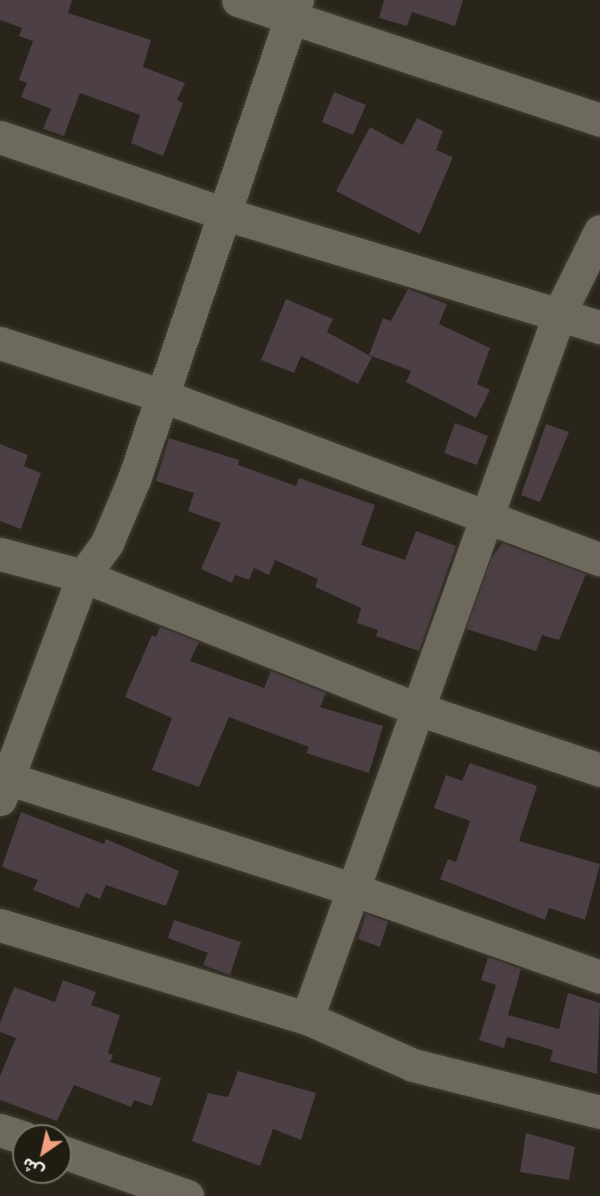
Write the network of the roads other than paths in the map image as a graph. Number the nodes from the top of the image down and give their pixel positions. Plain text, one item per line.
1 (238, 0) edge
2 (295, 8) edge
3 (600, 120) edge
4 (0, 137) edge
5 (225, 214) junction
6 (600, 231) edge
7 (560, 312) junction
8 (600, 327) edge
9 (0, 343) edge
10 (163, 396) junction
11 (489, 520) junction
12 (0, 554) edge
13 (600, 559) edge
14 (83, 576) junction
15 (418, 709) junction
16 (600, 770) edge
17 (2, 785) edge
18 (352, 889) junction
19 (0, 924) edge
20 (600, 977) edge
21 (307, 1018) junction
22 (600, 1112) edge
23 (72, 1155) edge
24 (187, 1196) edge

1 - 2 street
2 - 3 street
2 - 5 street
4 - 5 street
5 - 7 street
5 - 10 street
6 - 7 street
7 - 8 street
7 - 11 street
9 - 10 street
10 - 11 street
10 - 14 street
11 - 13 street
11 - 15 street
12 - 14 street
14 - 15 street
14 - 17 street
15 - 16 street
15 - 18 street
17 - 18 street
18 - 20 street
18 - 21 street
19 - 21 street
21 - 22 street
23 - 24 street

